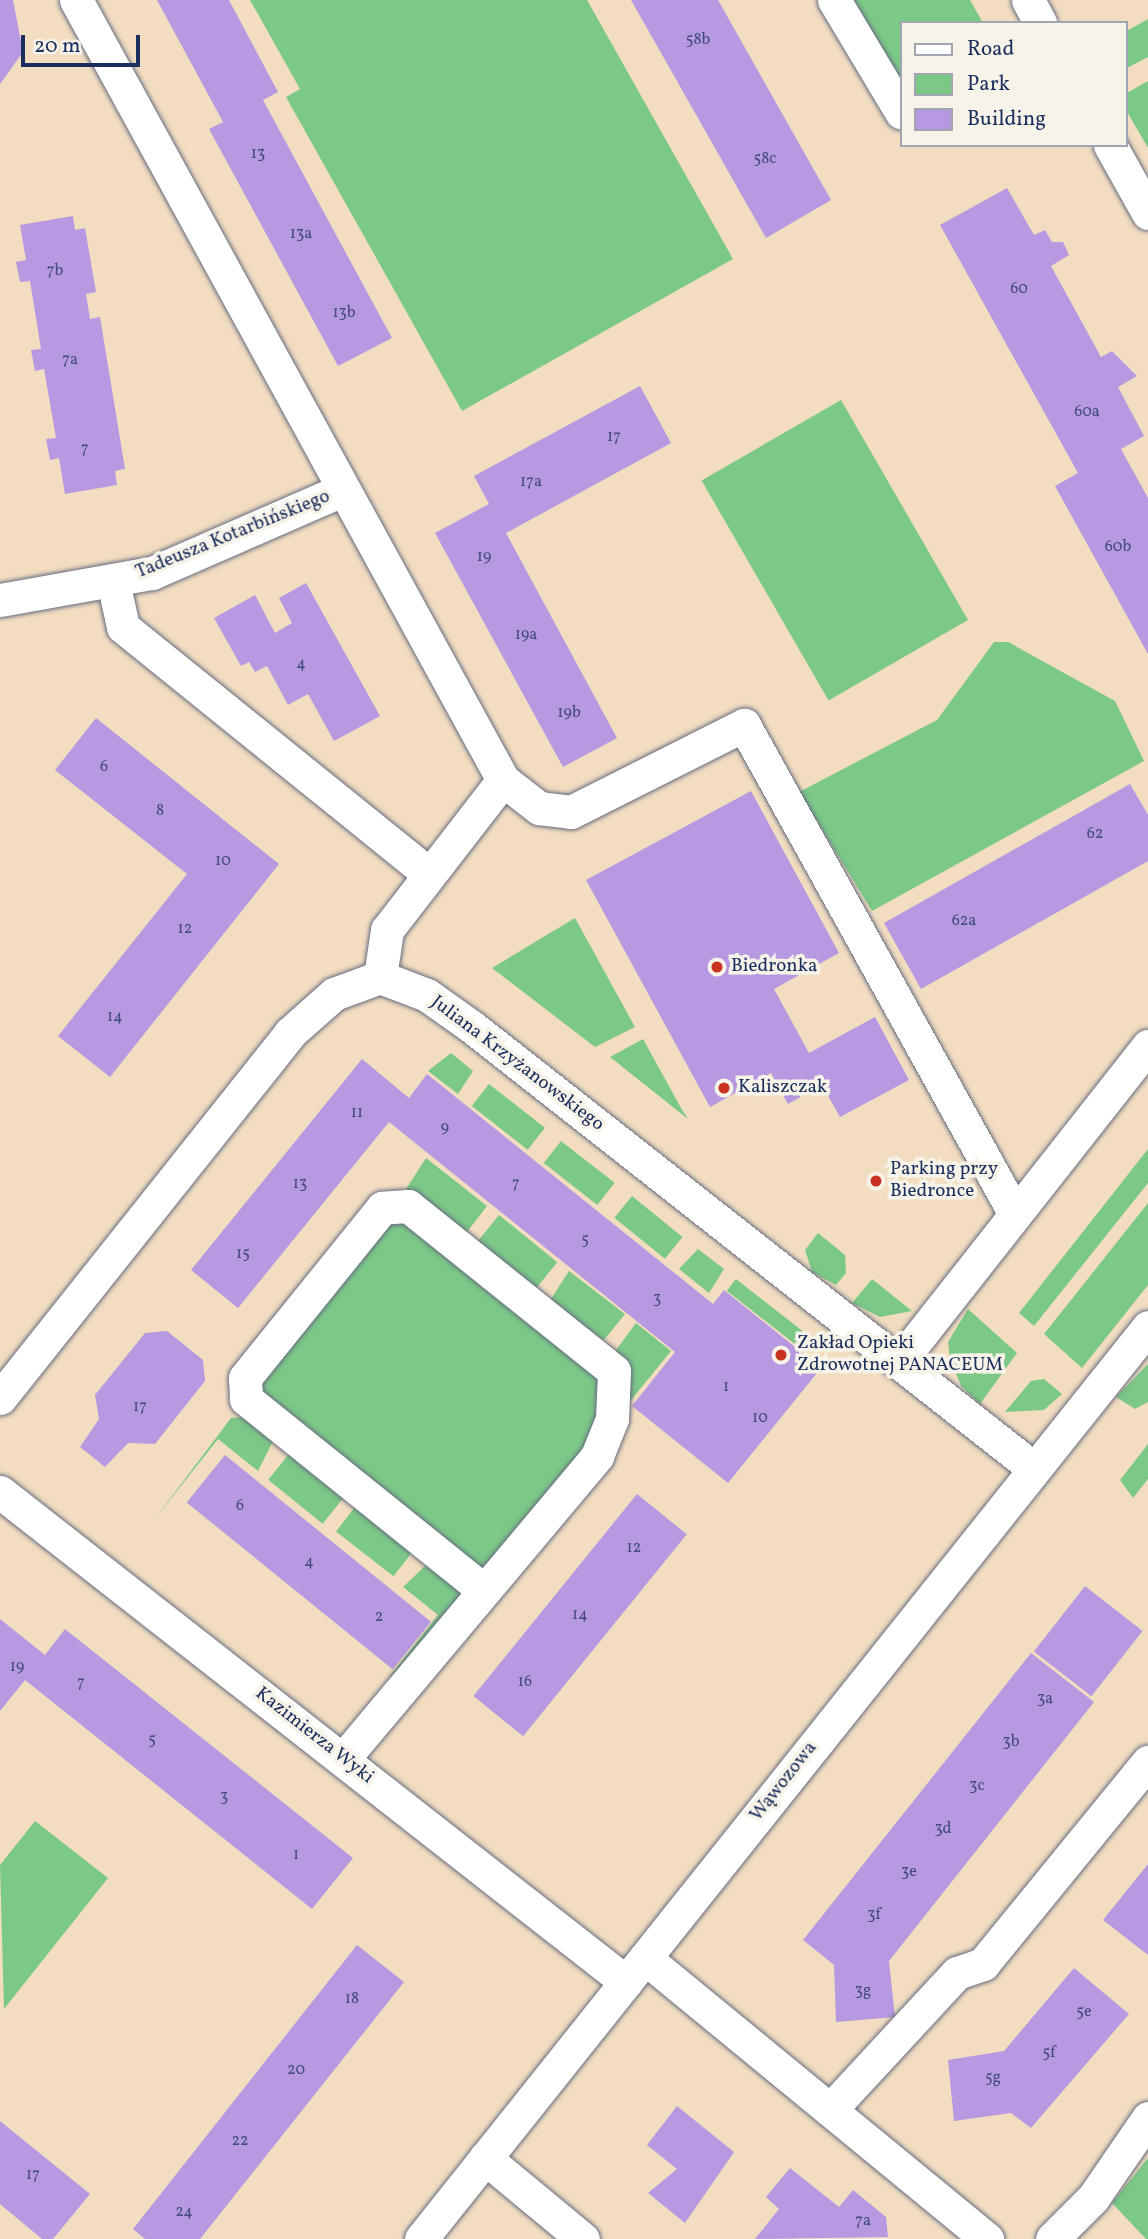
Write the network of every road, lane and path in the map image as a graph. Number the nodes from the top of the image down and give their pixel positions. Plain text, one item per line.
1 (76, 0) edge
2 (834, 0) edge
3 (1028, 0) edge
4 (1039, 21) edge
5 (900, 110) edge
6 (1111, 147) edge
7 (1148, 213) edge
8 (342, 490) junction
9 (113, 581) junction
10 (0, 600) edge
11 (503, 780) junction
12 (429, 874) junction
13 (380, 977) junction
14 (1148, 1046) edge
15 (1015, 1213) junction
16 (1148, 1327) edge
17 (900, 1361) junction
18 (0, 1398) edge
19 (1032, 1467) junction
20 (0, 1492) edge
21 (481, 1588) junction
22 (344, 1758) junction
23 (1148, 1762) edge
24 (635, 1970) junction
25 (830, 2110) junction
26 (1148, 2118) edge
27 (485, 2158) junction
28 (421, 2239) edge
29 (583, 2239) edge
30 (987, 2239) edge
31 (1052, 2239) edge

1 - 8 street
2 - 5 street
3 - 4 street
6 - 7 street
8 - 9 street, Tadeusza Kotarbińskiego
8 - 11 street
9 - 10 street, Tadeusza Kotarbińskiego
9 - 12 street
11 - 12 street
11 - 15 street
12 - 13 street
13 - 17 street, Juliana Krzyżanowskiego
13 - 18 street
14 - 15 street
15 - 17 street
16 - 19 street, Wąwozowa
17 - 19 street, Juliana Krzyżanowskiego
19 - 24 street, Wąwozowa
20 - 22 street, Kazimierza Wyki
21 - 21 street
21 - 22 street
22 - 24 street, Kazimierza Wyki
23 - 25 street
24 - 25 street, Kazimierza Wyki
24 - 27 street, Wąwozowa
25 - 30 street, Kazimierza Wyki
26 - 31 street
27 - 28 street, Wąwozowa
27 - 29 street

